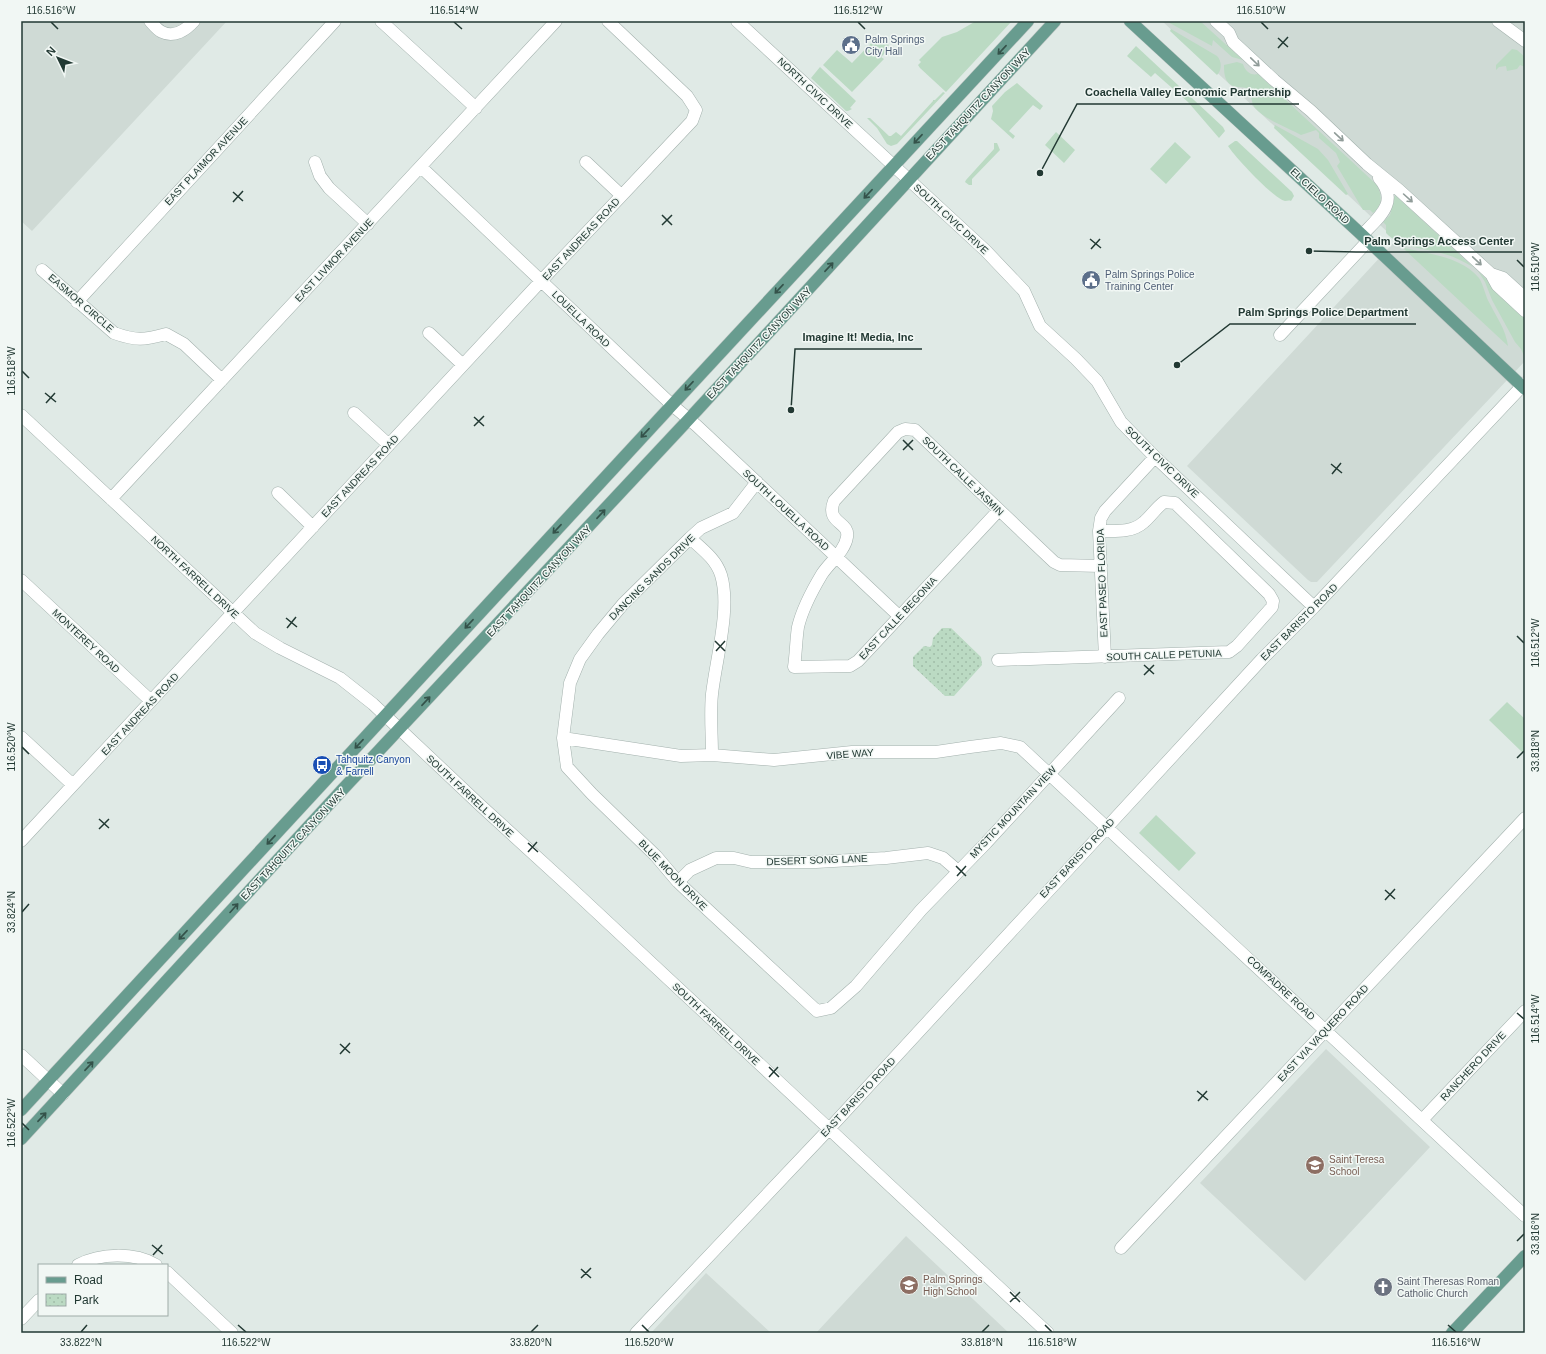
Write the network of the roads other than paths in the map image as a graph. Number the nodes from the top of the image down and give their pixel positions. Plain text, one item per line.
1 (150, 21) edge
2 (194, 21) edge
3 (335, 21) edge
4 (381, 21) edge
5 (556, 21) edge
6 (608, 21) edge
7 (737, 21) edge
8 (1028, 21) edge
9 (1055, 21) edge
10 (1130, 21) edge
11 (1216, 21) edge
12 (1498, 21) edge
13 (1505, 21) edge
14 (1525, 41) edge
15 (476, 108) junction
16 (315, 162) dead end
17 (586, 162) dead end
18 (1367, 164) junction
19 (894, 165) junction
20 (421, 167) junction
21 (909, 179) junction
22 (621, 196) junction
23 (368, 224) junction
24 (1365, 238) junction
25 (42, 270) dead end
26 (1491, 274) junction
27 (541, 281) junction
28 (1525, 298) edge
29 (77, 302) junction
30 (1525, 311) edge
31 (429, 333) dead end
32 (1280, 335) dead end
33 (463, 365) junction
34 (222, 380) junction
35 (1524, 386) edge
36 (672, 405) junction
37 (354, 413) dead end
38 (21, 415) edge
39 (688, 419) junction
40 (389, 445) junction
41 (1155, 457) junction
42 (757, 482) junction
43 (278, 492) dead end
44 (111, 499) junction
45 (999, 510) junction
46 (313, 527) junction
47 (1099, 531) junction
48 (690, 538) junction
49 (836, 556) junction
50 (1101, 566) junction
51 (21, 580) edge
52 (1314, 607) junction
53 (233, 613) junction
54 (899, 616) junction
55 (1105, 657) junction
56 (998, 660) dead end
57 (1119, 698) dead end
58 (151, 701) junction
59 (385, 716) junction
60 (400, 729) junction
61 (21, 737) edge
62 (563, 738) junction
63 (712, 755) junction
64 (1049, 773) junction
65 (72, 785) junction
66 (1525, 818) edge
67 (1106, 826) junction
68 (21, 841) edge
69 (958, 871) junction
70 (678, 882) junction
71 (804, 999) joint
72 (1525, 1012) edge
73 (1326, 1030) junction
74 (21, 1054) edge
75 (48, 1081) junction
76 (63, 1094) junction
77 (21, 1110) edge
78 (1422, 1120) junction
79 (829, 1128) junction
80 (21, 1139) edge
81 (1525, 1216) edge
82 (1120, 1248) dead end
83 (1525, 1256) edge
84 (80, 1264) edge
85 (154, 1264) edge
86 (168, 1273) edge
87 (38, 1301) edge
88 (21, 1319) edge
89 (232, 1333) edge
90 (636, 1333) edge
91 (1048, 1333) edge
92 (1452, 1333) edge

1 - 2 street
3 - 29 street, EAST PLAIMOR AVENUE
4 - 15 street
5 - 15 street, EAST LIVMOR AVENUE
6 - 22 street, EAST ANDREAS ROAD
7 - 19 street, NORTH CIVIC DRIVE
8 -> 19 main road, EAST TAHQUITZ CANYON WAY
9 - 21 main road, EAST TAHQUITZ CANYON WAY
10 - 24 main road, EL CIELO ROAD
11 -> 18 street
12 - 14 street
13 - 14 street
15 - 20 street, EAST LIVMOR AVENUE
16 - 23 street
17 - 22 street
18 - 24 street
18 -> 26 street
19 - 21 street, SOUTH CIVIC DRIVE
19 -> 36 main road, EAST TAHQUITZ CANYON WAY
20 - 23 street, EAST LIVMOR AVENUE
20 - 27 street, LOUELLA ROAD
39 -> 21 main road, EAST TAHQUITZ CANYON WAY
21 - 41 street, SOUTH CIVIC DRIVE
22 - 27 street, EAST ANDREAS ROAD
23 - 34 street, EAST LIVMOR AVENUE
24 - 32 street
24 - 35 main road, EL CIELO ROAD
25 - 29 street, EASMOR CIRCLE
26 - 28 street
26 - 30 street
27 - 33 street, EAST ANDREAS ROAD
27 - 36 street, LOUELLA ROAD
29 - 34 street, EASMOR CIRCLE
31 - 33 street
33 - 40 street, EAST ANDREAS ROAD
34 - 44 street, EAST LIVMOR AVENUE
35 - 52 street, EAST BARISTO ROAD
36 - 39 street, SOUTH LOUELLA ROAD
36 -> 59 main road, EAST TAHQUITZ CANYON WAY
37 - 40 street
38 - 44 street, NORTH FARRELL DRIVE
39 - 42 street, SOUTH LOUELLA ROAD
60 -> 39 main road, EAST TAHQUITZ CANYON WAY
40 - 46 street, EAST ANDREAS ROAD
41 - 47 street, EAST PASEO FLORIDA
41 - 52 street, SOUTH CIVIC DRIVE
42 - 48 street, DANCING SANDS DRIVE
42 - 49 street, SOUTH LOUELLA ROAD
43 - 46 street
44 - 53 street, NORTH FARRELL DRIVE
45 - 49 street, SOUTH CALLE JASMIN
45 - 50 street, SOUTH CALLE JASMIN
45 - 54 street, EAST CALLE BEGONIA
46 - 53 street, EAST ANDREAS ROAD
47 - 50 street, EAST PASEO FLORIDA
47 - 55 street, SOUTH CALLE PETUNIA
48 - 62 street, DANCING SANDS DRIVE
48 - 63 street
49 - 54 street, SOUTH LOUELLA ROAD
49 - 54 street, EAST CALLE BEGONIA
50 - 55 street, EAST PASEO FLORIDA
51 - 58 street, MONTEREY ROAD
52 - 67 street, EAST BARISTO ROAD
53 - 58 street, EAST ANDREAS ROAD
53 - 59 street, NORTH FARRELL DRIVE
55 - 56 street, SOUTH CALLE PETUNIA
57 - 64 street, MYSTIC MOUNTAIN VIEW
58 - 65 street, EAST ANDREAS ROAD
59 - 60 street, SOUTH FARRELL DRIVE
59 -> 75 main road, EAST TAHQUITZ CANYON WAY
76 -> 60 main road, EAST TAHQUITZ CANYON WAY
60 - 79 street, SOUTH FARRELL DRIVE
61 - 65 street
62 - 63 street, VIBE WAY
62 - 70 street, BLUE MOON DRIVE
63 - 64 street, VIBE WAY
64 - 67 street, VIBE WAY
64 - 69 street, MYSTIC MOUNTAIN VIEW
65 - 68 street, EAST ANDREAS ROAD
66 - 73 street, EAST VIA VAQUERO ROAD
67 - 73 street, COMPADRE ROAD
67 - 79 street, EAST BARISTO ROAD
69 - 70 street, DESERT SONG LANE
69 - 71 street, MYSTIC MOUNTAIN VIEW
70 - 71 street, BLUE MOON DRIVE
72 - 78 street, RANCHERO DRIVE
73 - 78 street, COMPADRE ROAD
73 - 82 street, EAST VIA VAQUERO ROAD
74 - 75 street
75 - 76 street
75 - 77 main road, EAST TAHQUITZ CANYON WAY
80 -> 76 main road, EAST TAHQUITZ CANYON WAY
78 - 81 street, COMPADRE ROAD
79 - 90 street, EAST BARISTO ROAD
79 - 91 street, SOUTH FARRELL DRIVE
83 - 92 main road
84 - 85 street
86 - 89 street
87 - 88 street

